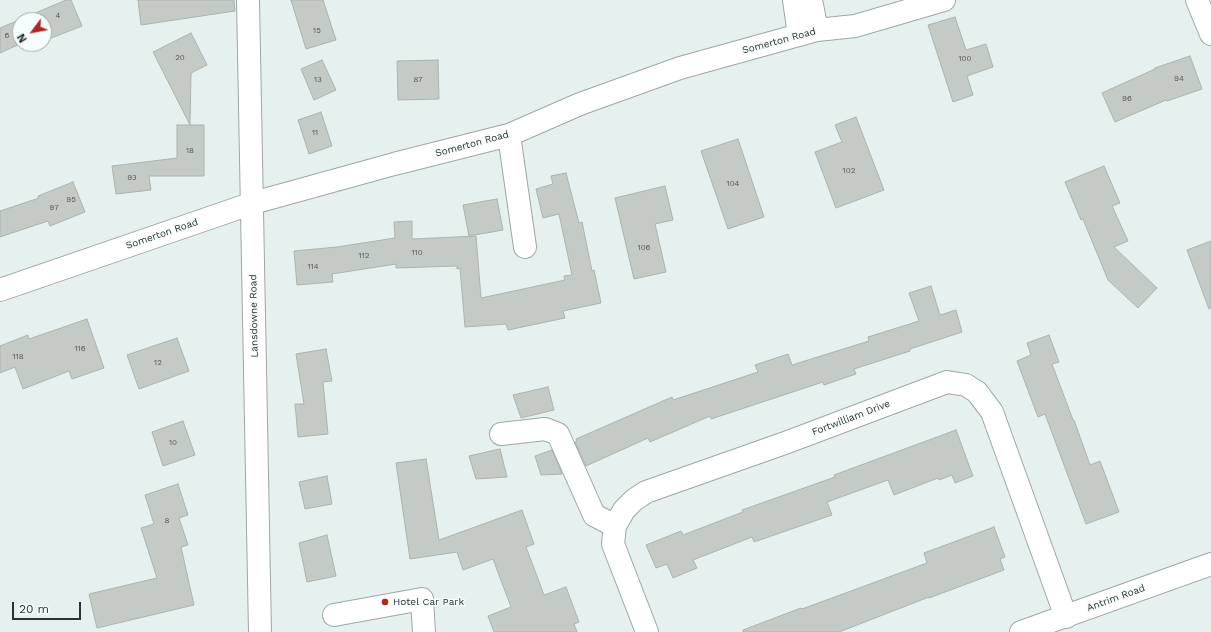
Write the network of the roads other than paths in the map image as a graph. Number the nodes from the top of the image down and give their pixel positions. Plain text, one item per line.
1 (248, 0) edge
2 (794, 0) edge
3 (811, 0) edge
4 (944, 0) edge
5 (1197, 0) edge
6 (808, 33) junction
7 (1211, 34) edge
8 (509, 135) junction
9 (253, 203) junction
10 (525, 247) dead end
11 (0, 290) edge
12 (501, 434) dead end
13 (615, 526) junction
14 (1211, 564) edge
15 (334, 615) dead end
16 (1066, 617) junction
17 (260, 632) edge
18 (424, 632) edge
19 (647, 632) edge
20 (1023, 632) edge

1 - 9 street, Lansdowne Road
2 - 6 street
3 - 6 street
4 - 6 street, Somerton Road
5 - 7 street
6 - 8 street, Somerton Road
8 - 9 street, Somerton Road
8 - 10 street
9 - 11 street, Somerton Road
9 - 17 street, Lansdowne Road
12 - 13 street
13 - 16 street, Fortwilliam Drive
13 - 19 street, Fortwilliam Drive
14 - 16 street, Antrim Road
15 - 18 street
16 - 20 street, Antrim Road

